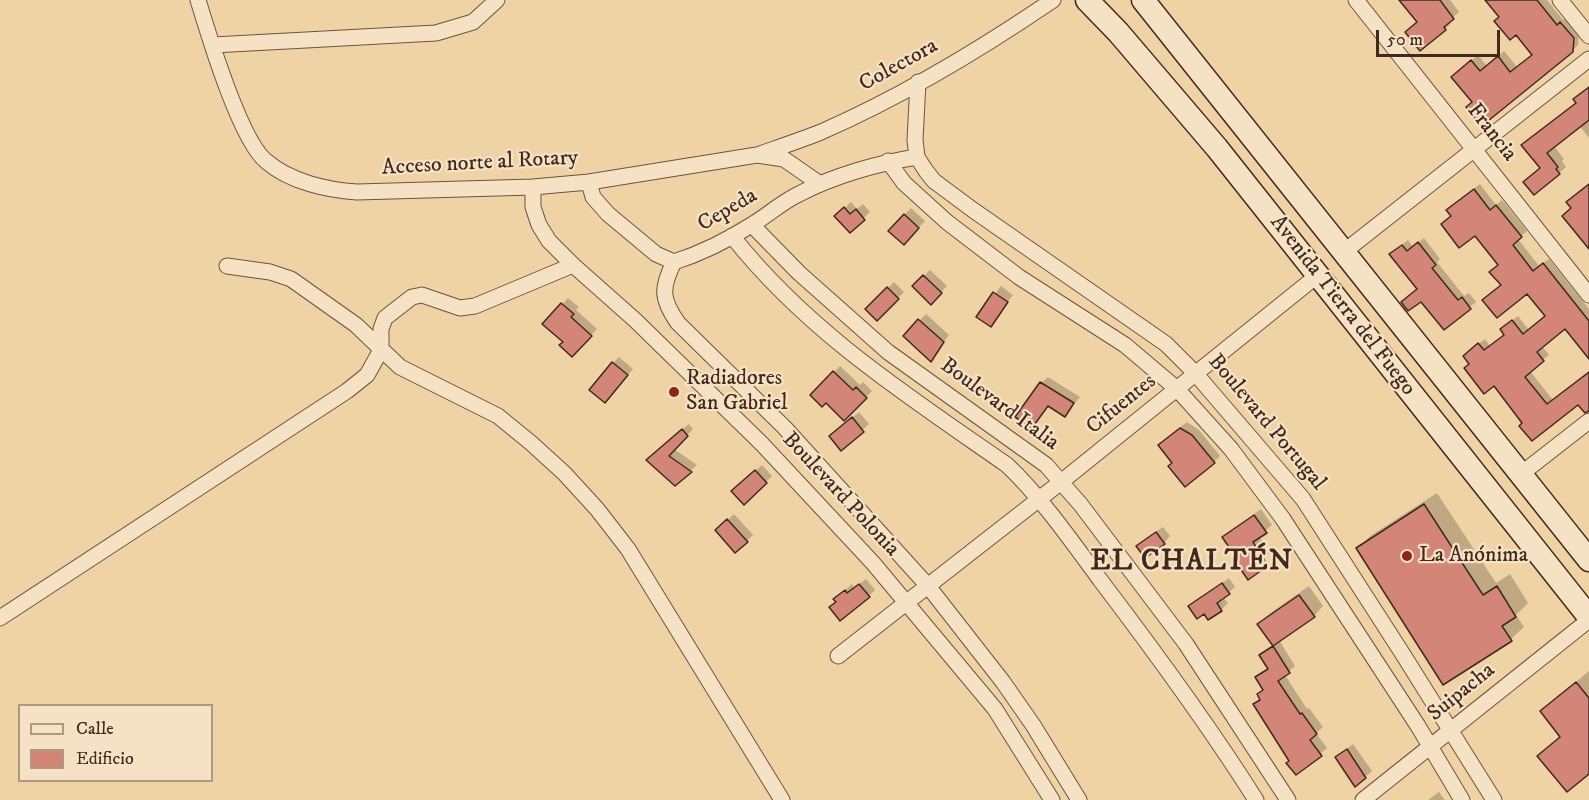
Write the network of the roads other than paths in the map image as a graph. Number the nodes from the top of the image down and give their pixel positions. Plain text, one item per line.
1 (198, 0) edge
2 (497, 0) edge
3 (1053, 0) edge
4 (1087, 0) edge
5 (1143, 0) edge
6 (1356, 0) edge
7 (1560, 0) edge
8 (1589, 36) edge
9 (213, 45) junction
10 (1589, 59) edge
11 (918, 82) junction
12 (1475, 149) junction
13 (757, 155) junction
14 (917, 157) junction
15 (888, 161) junction
16 (589, 182) junction
17 (820, 184) junction
18 (533, 187) junction
19 (752, 225) junction
20 (732, 236) junction
21 (1345, 251) junction
22 (674, 262) junction
23 (573, 265) junction
24 (227, 266) dead end
25 (1318, 275) junction
26 (1589, 296) edge
27 (381, 350) junction
28 (1195, 373) junction
29 (1177, 389) junction
30 (1589, 421) edge
31 (1521, 474) junction
32 (1062, 482) junction
33 (1037, 499) junction
34 (1589, 560) edge
35 (928, 586) junction
36 (906, 603) junction
37 (0, 618) edge
38 (1589, 618) edge
39 (838, 656) dead end
40 (1450, 732) junction
41 (1430, 747) junction
42 (782, 800) edge
43 (1052, 800) edge
44 (1079, 800) edge
45 (1256, 800) edge
46 (1288, 800) edge
47 (1363, 800) edge
48 (1462, 800) edge
49 (1494, 800) edge

1 - 9 street, Acceso norte al Rotary
2 - 9 street
3 - 11 street, Colectora
4 - 25 street, Avenida Tierra del Fuego
5 - 21 street, Avenida Tierra del Fuego
6 - 12 street, Francia
7 - 8 street
9 - 18 street, Acceso norte al Rotary
10 - 12 street
11 - 13 street, Colectora
11 - 14 street
12 - 21 street
12 - 26 street, Francia
13 - 16 street, Acceso norte al Rotary
13 - 17 street, Acceso norte al Rotary
14 - 15 street, Cepeda
14 - 28 street, Boulevard Portugal
15 - 17 street, Cepeda
15 - 29 street, Boulevard Portugal
16 - 18 street, Acceso norte al Rotary
16 - 22 street
17 - 19 street, Cepeda
18 - 23 street, Boulevard Polonia
19 - 20 street, Cepeda
19 - 32 street, Boulevard Italia
20 - 22 street, Cepeda
20 - 33 street, Boulevard Italia
21 - 31 street, Avenida Tierra del Fuego
22 - 35 street, Boulevard Polonia
23 - 27 street
23 - 36 street, Boulevard Polonia
24 - 27 street
25 - 28 street, Cifuentes
25 - 38 street, Avenida Tierra del Fuego
27 - 37 street
27 - 42 street
28 - 29 street, Cifuentes
28 - 40 street, Boulevard Portugal
29 - 32 street, Cifuentes
29 - 41 street, Boulevard Portugal
30 - 31 street
31 - 34 street, Avenida Tierra del Fuego
32 - 33 street, Cifuentes
32 - 46 street, Boulevard Italia
33 - 35 street, Cifuentes
33 - 45 street, Boulevard Italia
35 - 36 street, Cifuentes
35 - 44 street, Boulevard Polonia
36 - 39 street, Cifuentes
36 - 43 street, Boulevard Polonia
38 - 40 street, Suipacha
40 - 41 street, Suipacha
40 - 49 street, Boulevard Portugal
41 - 47 street, Suipacha
41 - 48 street, Boulevard Portugal

